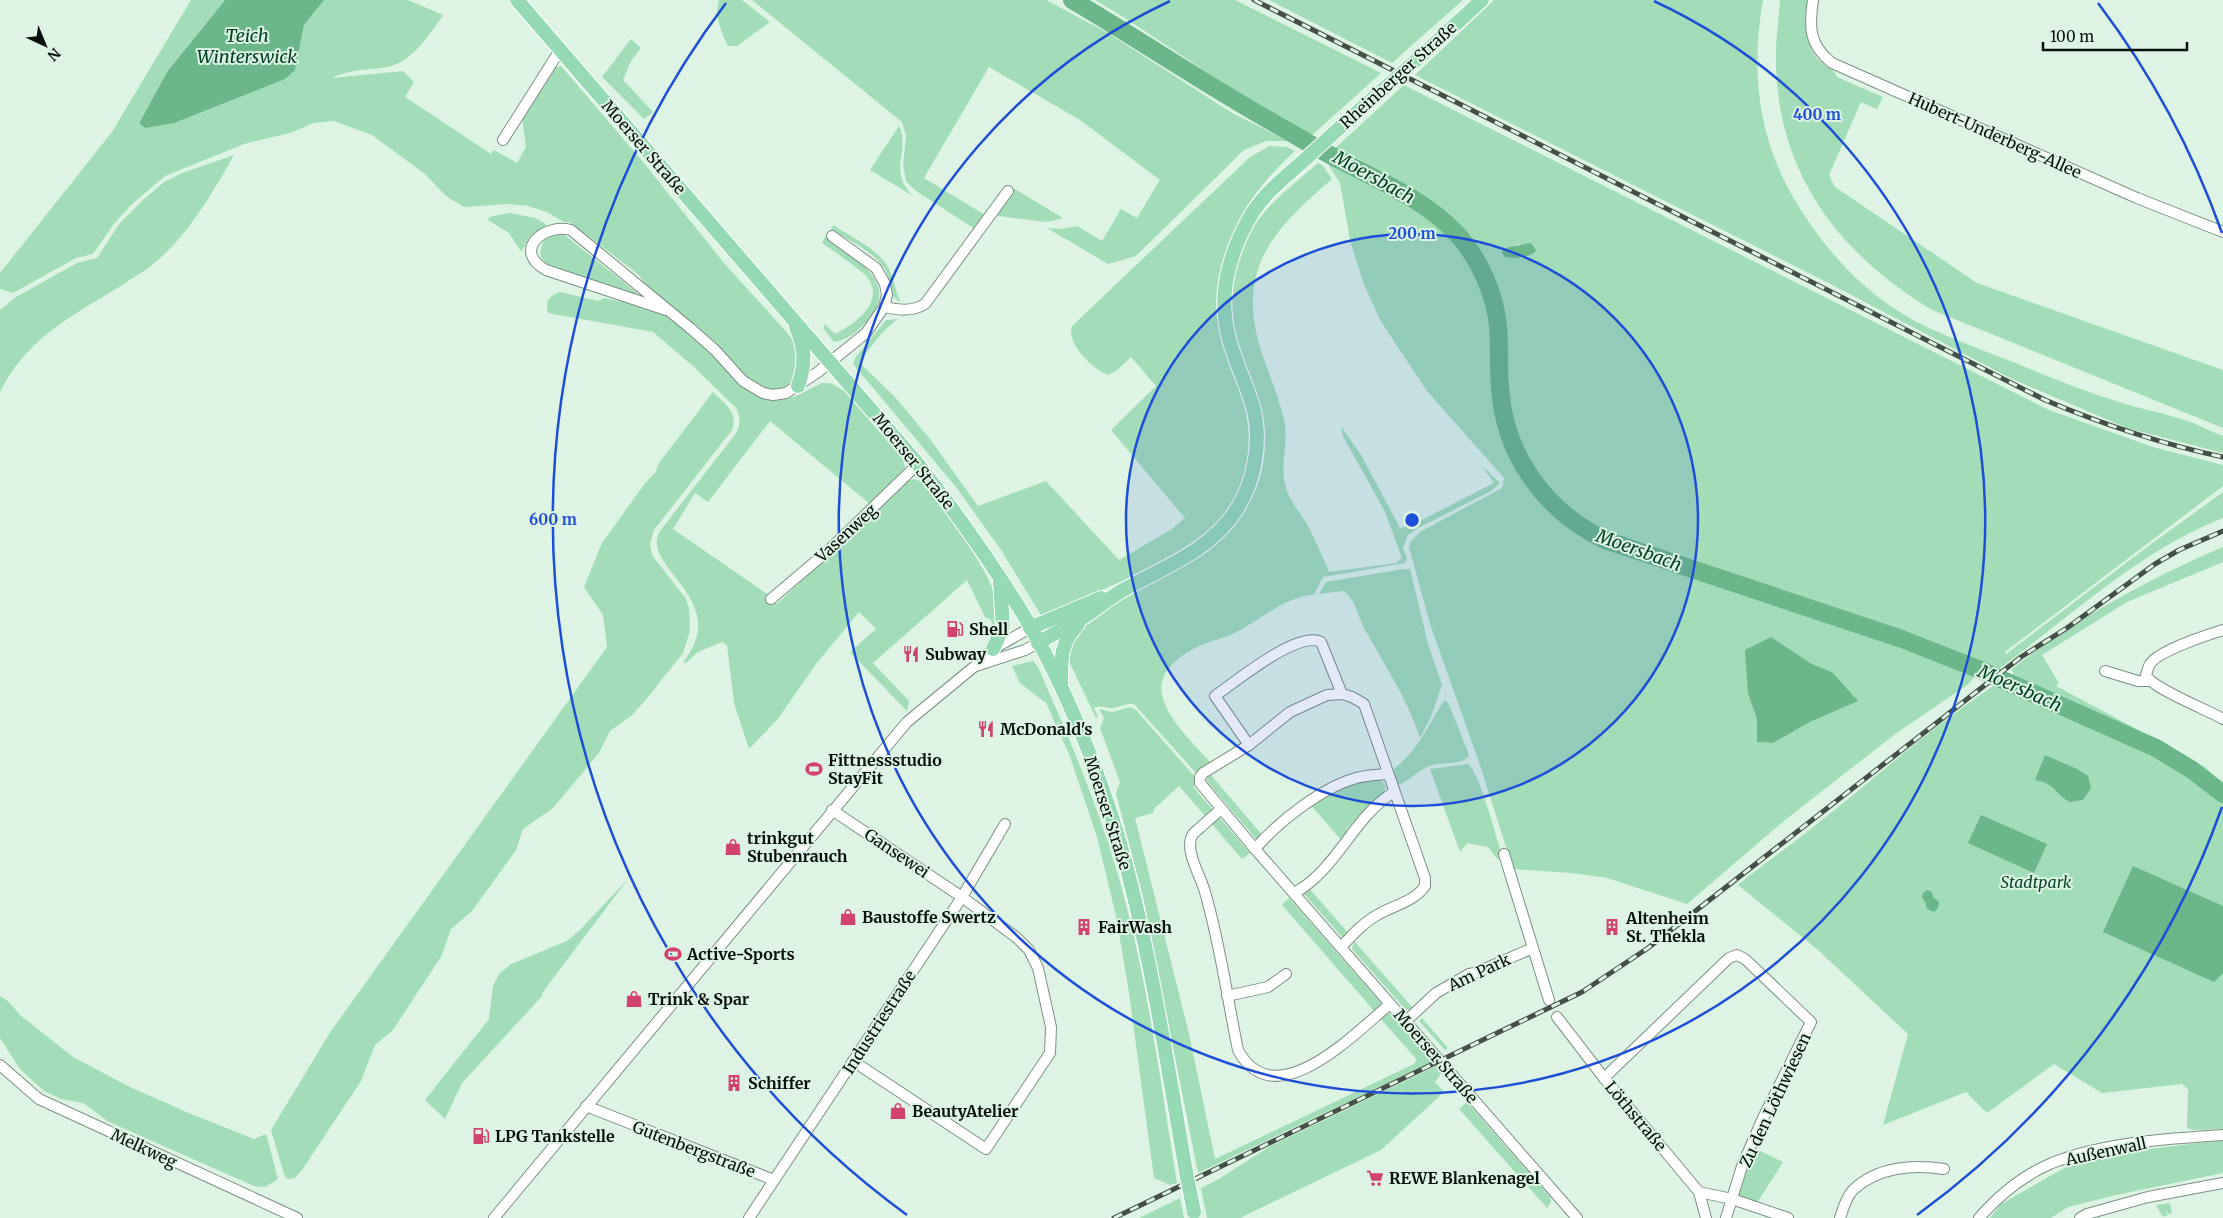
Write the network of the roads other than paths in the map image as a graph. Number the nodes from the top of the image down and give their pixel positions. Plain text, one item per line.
1 (517, 0) edge
2 (1482, 0) edge
3 (1813, 0) edge
4 (560, 50) junction
5 (502, 140) dead end
6 (1008, 190) dead end
7 (2223, 232) edge
8 (832, 236) dead end
9 (884, 307) junction
10 (666, 310) junction
11 (792, 317) junction
12 (831, 361) junction
13 (798, 386) junction
14 (918, 464) junction
15 (1000, 580) junction
16 (1123, 590) junction
17 (771, 599) dead end
18 (1086, 615) junction
19 (1030, 628) junction
20 (2223, 630) edge
21 (1038, 643) junction
22 (993, 649) junction
23 (975, 666) junction
24 (2105, 671) dead end
25 (2148, 681) junction
26 (1060, 688) junction
27 (1342, 694) junction
28 (2223, 719) edge
29 (1249, 745) junction
30 (1388, 774) junction
31 (1394, 792) junction
32 (1221, 808) junction
33 (832, 810) junction
34 (1005, 824) dead end
35 (1255, 849) junction
36 (1504, 854) dead end
37 (1294, 893) junction
38 (962, 897) junction
39 (1341, 947) junction
40 (1533, 948) junction
41 (1286, 974) dead end
42 (1227, 996) junction
43 (1549, 1000) dead end
44 (1390, 1004) junction
45 (1557, 1018) dead end
46 (1406, 1022) junction
47 (853, 1061) junction
48 (0, 1064) edge
49 (1604, 1078) junction
50 (586, 1106) junction
51 (2223, 1135) edge
52 (1944, 1169) dead end
53 (774, 1180) junction
54 (2223, 1183) edge
55 (1699, 1192) junction
56 (1732, 1199) junction
57 (1195, 1215) edge
58 (297, 1218) edge
59 (494, 1218) edge
60 (749, 1218) edge
61 (1577, 1218) edge
62 (1706, 1218) edge
63 (1726, 1218) edge
64 (1788, 1218) edge
65 (1840, 1218) edge
66 (1979, 1218) edge
67 (2080, 1218) edge

1 - 4 main road, Moerser Straße
2 - 16 main road, Rheinberger Straße, bridge
3 - 7 street, Hubert-Underberg-Allee
4 - 5 street
4 - 11 main road, Moerser Straße
6 - 9 street
8 - 9 street
9 - 12 street
10 - 10 street
10 - 13 street
11 - 12 main road, Moerser Straße
11 - 13 main road
12 - 13 street
12 - 14 main road, Moerser Straße
14 - 15 main road, Moerser Straße
14 - 17 street, Vasenweg
15 - 19 main road, Moerser Straße
15 - 22 main road
16 - 18 main road, Rheinberger Straße
16 - 19 main road, Rheinberger Straße
18 - 21 main road, Rheinberger Straße
18 - 26 main road
19 - 21 main road, Moerser Straße
19 - 22 street
20 - 25 street
21 - 23 street
21 - 26 main road, Moerser Straße
22 - 23 street
23 - 33 street
24 - 25 street
25 - 28 street
26 - 57 main road, Moerser Straße, bridge
27 - 29 street
27 - 29 street
27 - 30 street
29 - 32 street, Moerser Straße
30 - 31 street
30 - 35 street
31 - 37 street
31 - 39 street
32 - 35 street, Moerser Straße
32 - 42 street
33 - 38 street, Gansewei
33 - 50 street
34 - 38 street, Industriestraße
35 - 37 street, Moerser Straße
36 - 40 street
37 - 39 street, Moerser Straße
38 - 47 street, Industriestraße
38 - 47 street, Gansewei
39 - 44 street, Moerser Straße
40 - 43 street
40 - 46 street, Am Park
41 - 42 street
42 - 44 street
44 - 46 street, Moerser Straße
45 - 49 street, Löthstraße
46 - 61 street, Moerser Straße
47 - 53 street, Industriestraße
48 - 58 street, Melkweg
49 - 55 street, Löthstraße
49 - 56 street, Zu den Löthwiesen
50 - 53 street, Gutenbergstraße
50 - 59 street
51 - 66 street, Außenwall
52 - 65 street
53 - 60 street, Industriestraße
54 - 67 street
55 - 56 street
55 - 62 street, Löthstraße
56 - 63 street, Zu den Löthwiesen
56 - 64 street

